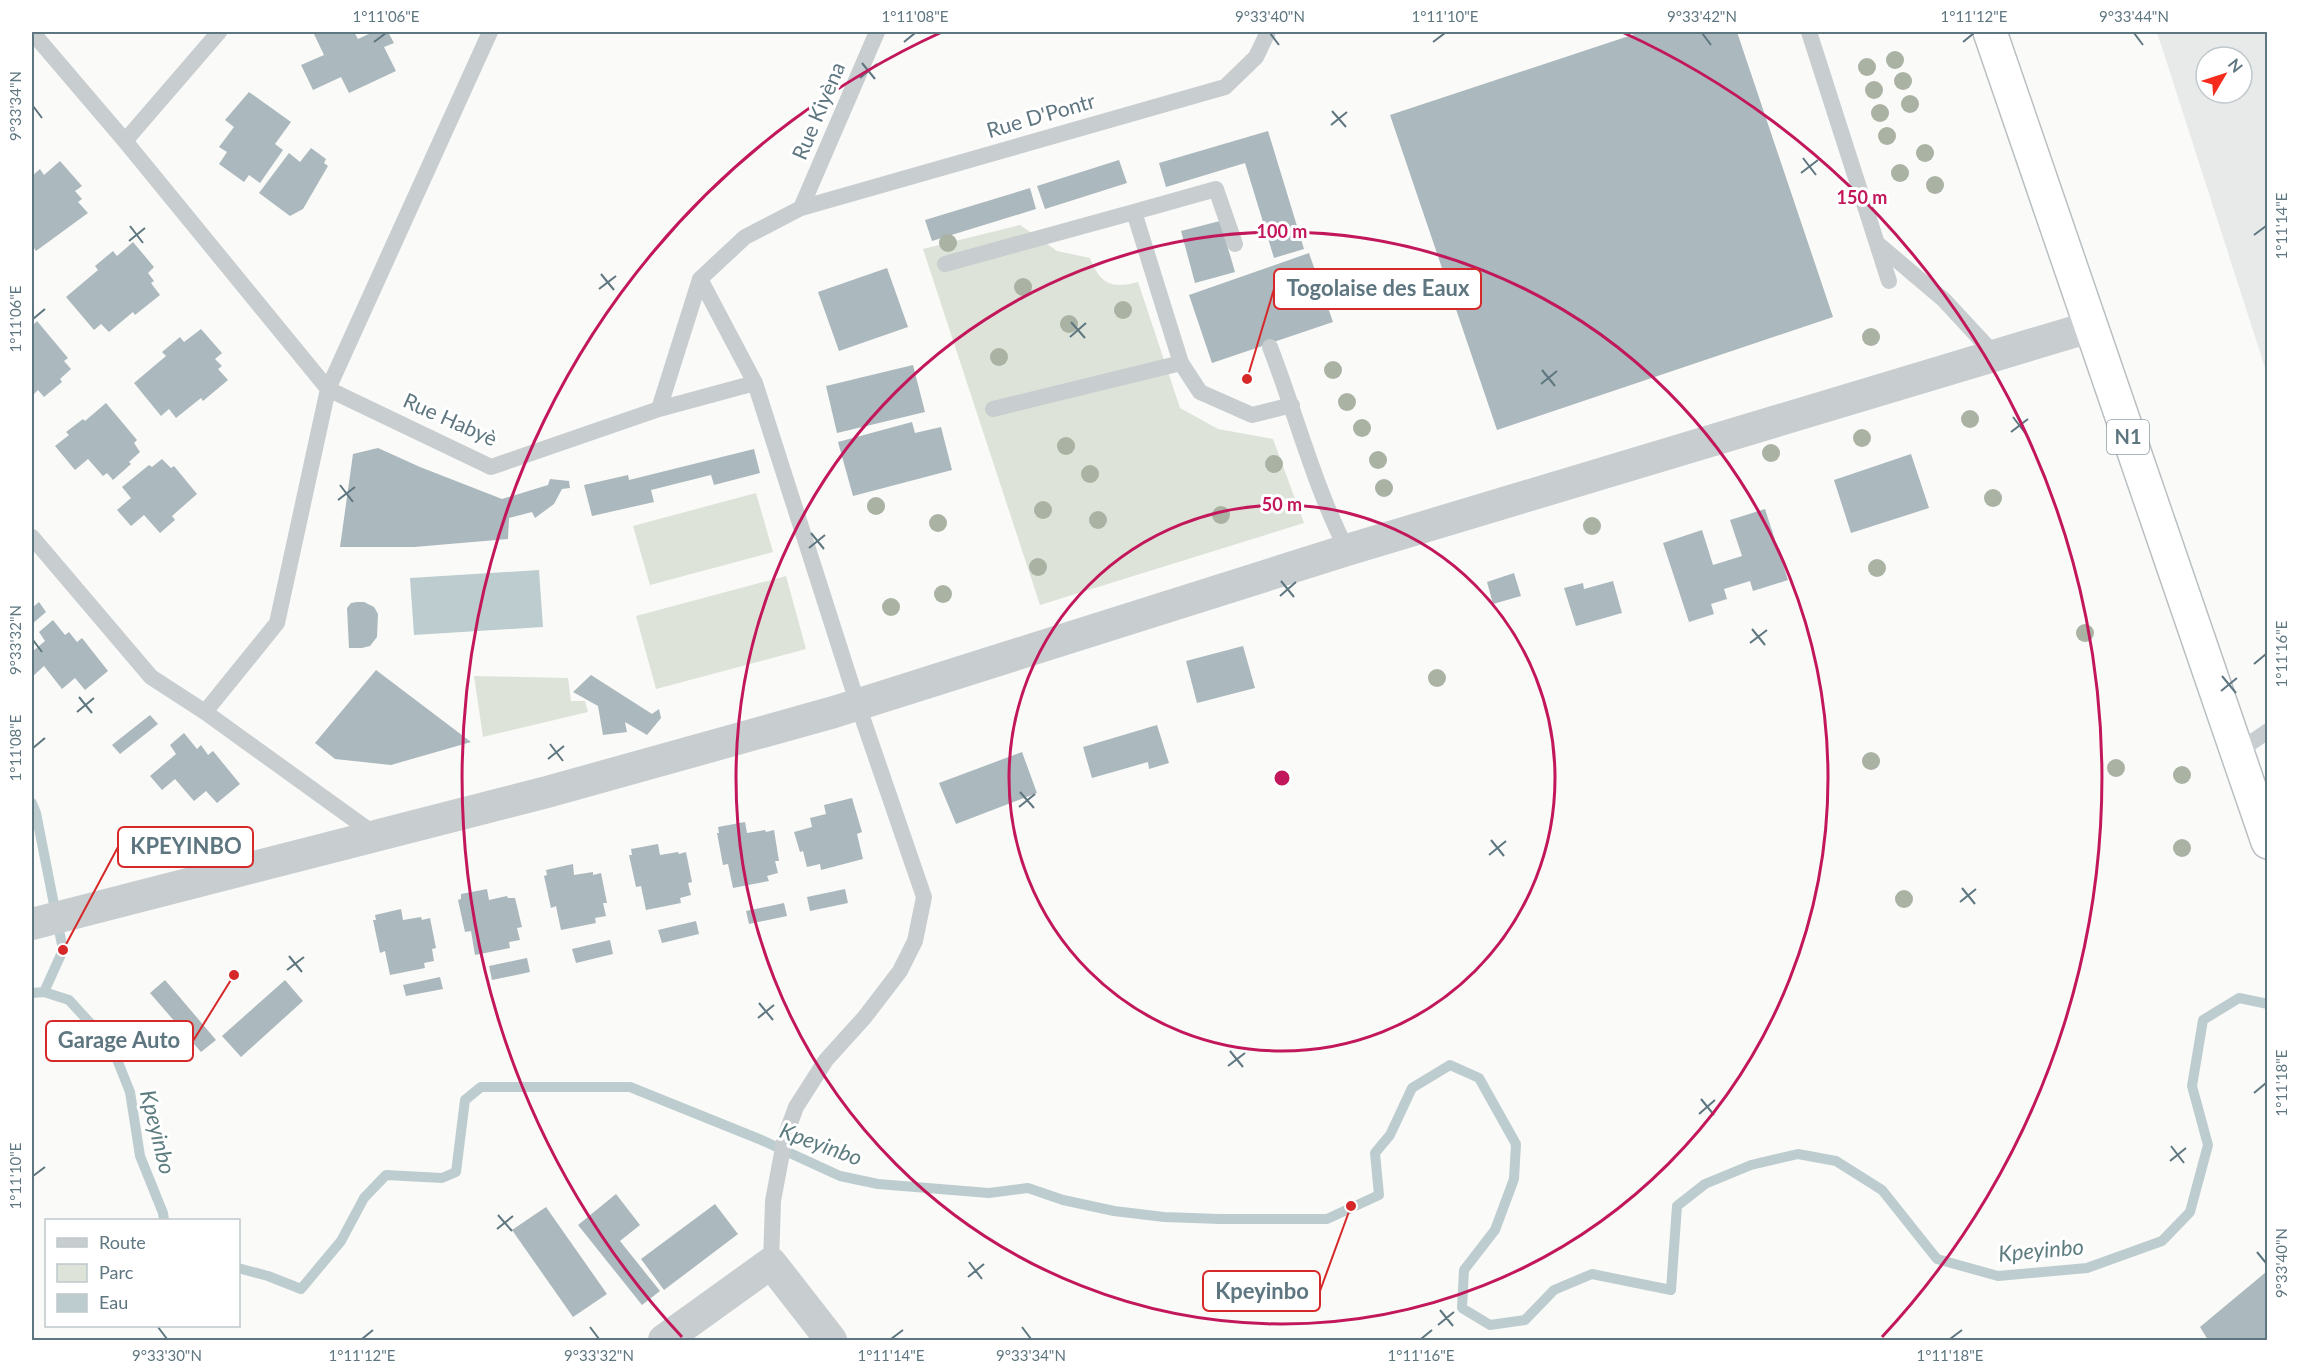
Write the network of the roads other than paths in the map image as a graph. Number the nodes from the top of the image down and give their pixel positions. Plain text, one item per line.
1 (32, 32) edge
2 (219, 32) edge
3 (490, 32) edge
4 (877, 32) edge
5 (1268, 32) edge
6 (1809, 32) edge
7 (1990, 32) edge
8 (125, 141) junction
9 (801, 208) junction
10 (1134, 212) junction
11 (1877, 243) junction
12 (1235, 244) dead end
13 (945, 264) dead end
14 (700, 279) junction
15 (1889, 281) dead end
16 (2090, 327) junction
17 (1270, 347) dead end
18 (1995, 355) junction
19 (1181, 363) junction
20 (755, 383) junction
21 (328, 389) junction
22 (1292, 405) junction
23 (659, 409) junction
24 (993, 409) dead end
25 (32, 537) edge
26 (1347, 550) junction
27 (858, 705) junction
28 (205, 712) junction
29 (2268, 731) edge
30 (2236, 753) junction
31 (377, 836) junction
32 (2268, 842) edge
33 (32, 924) edge
34 (771, 1263) junction
35 (664, 1341) edge
36 (831, 1341) edge

1 - 8 lane
2 - 8 lane
3 - 21 lane
4 - 9 lane, Rue Kiyèna
5 - 9 lane, Rue D'Pontr
6 - 11 lane
7 - 16 highway, N1
8 - 21 lane
9 - 14 lane, Rue D'Pontr
10 - 12 lane
10 - 13 lane
10 - 19 lane
11 - 15 lane
11 - 18 lane
14 - 20 lane
14 - 23 lane
16 - 18 street
16 - 30 highway, N1
17 - 22 lane
18 - 26 street
19 - 22 lane
19 - 24 lane
20 - 23 lane, Rue Habyè
20 - 27 lane
21 - 23 lane, Rue Habyè
21 - 28 lane
22 - 26 lane
25 - 28 lane
26 - 27 street
27 - 31 street
27 - 34 lane
28 - 31 lane
29 - 30 lane
30 - 32 highway, N1
31 - 33 street
34 - 35 street
34 - 36 street

